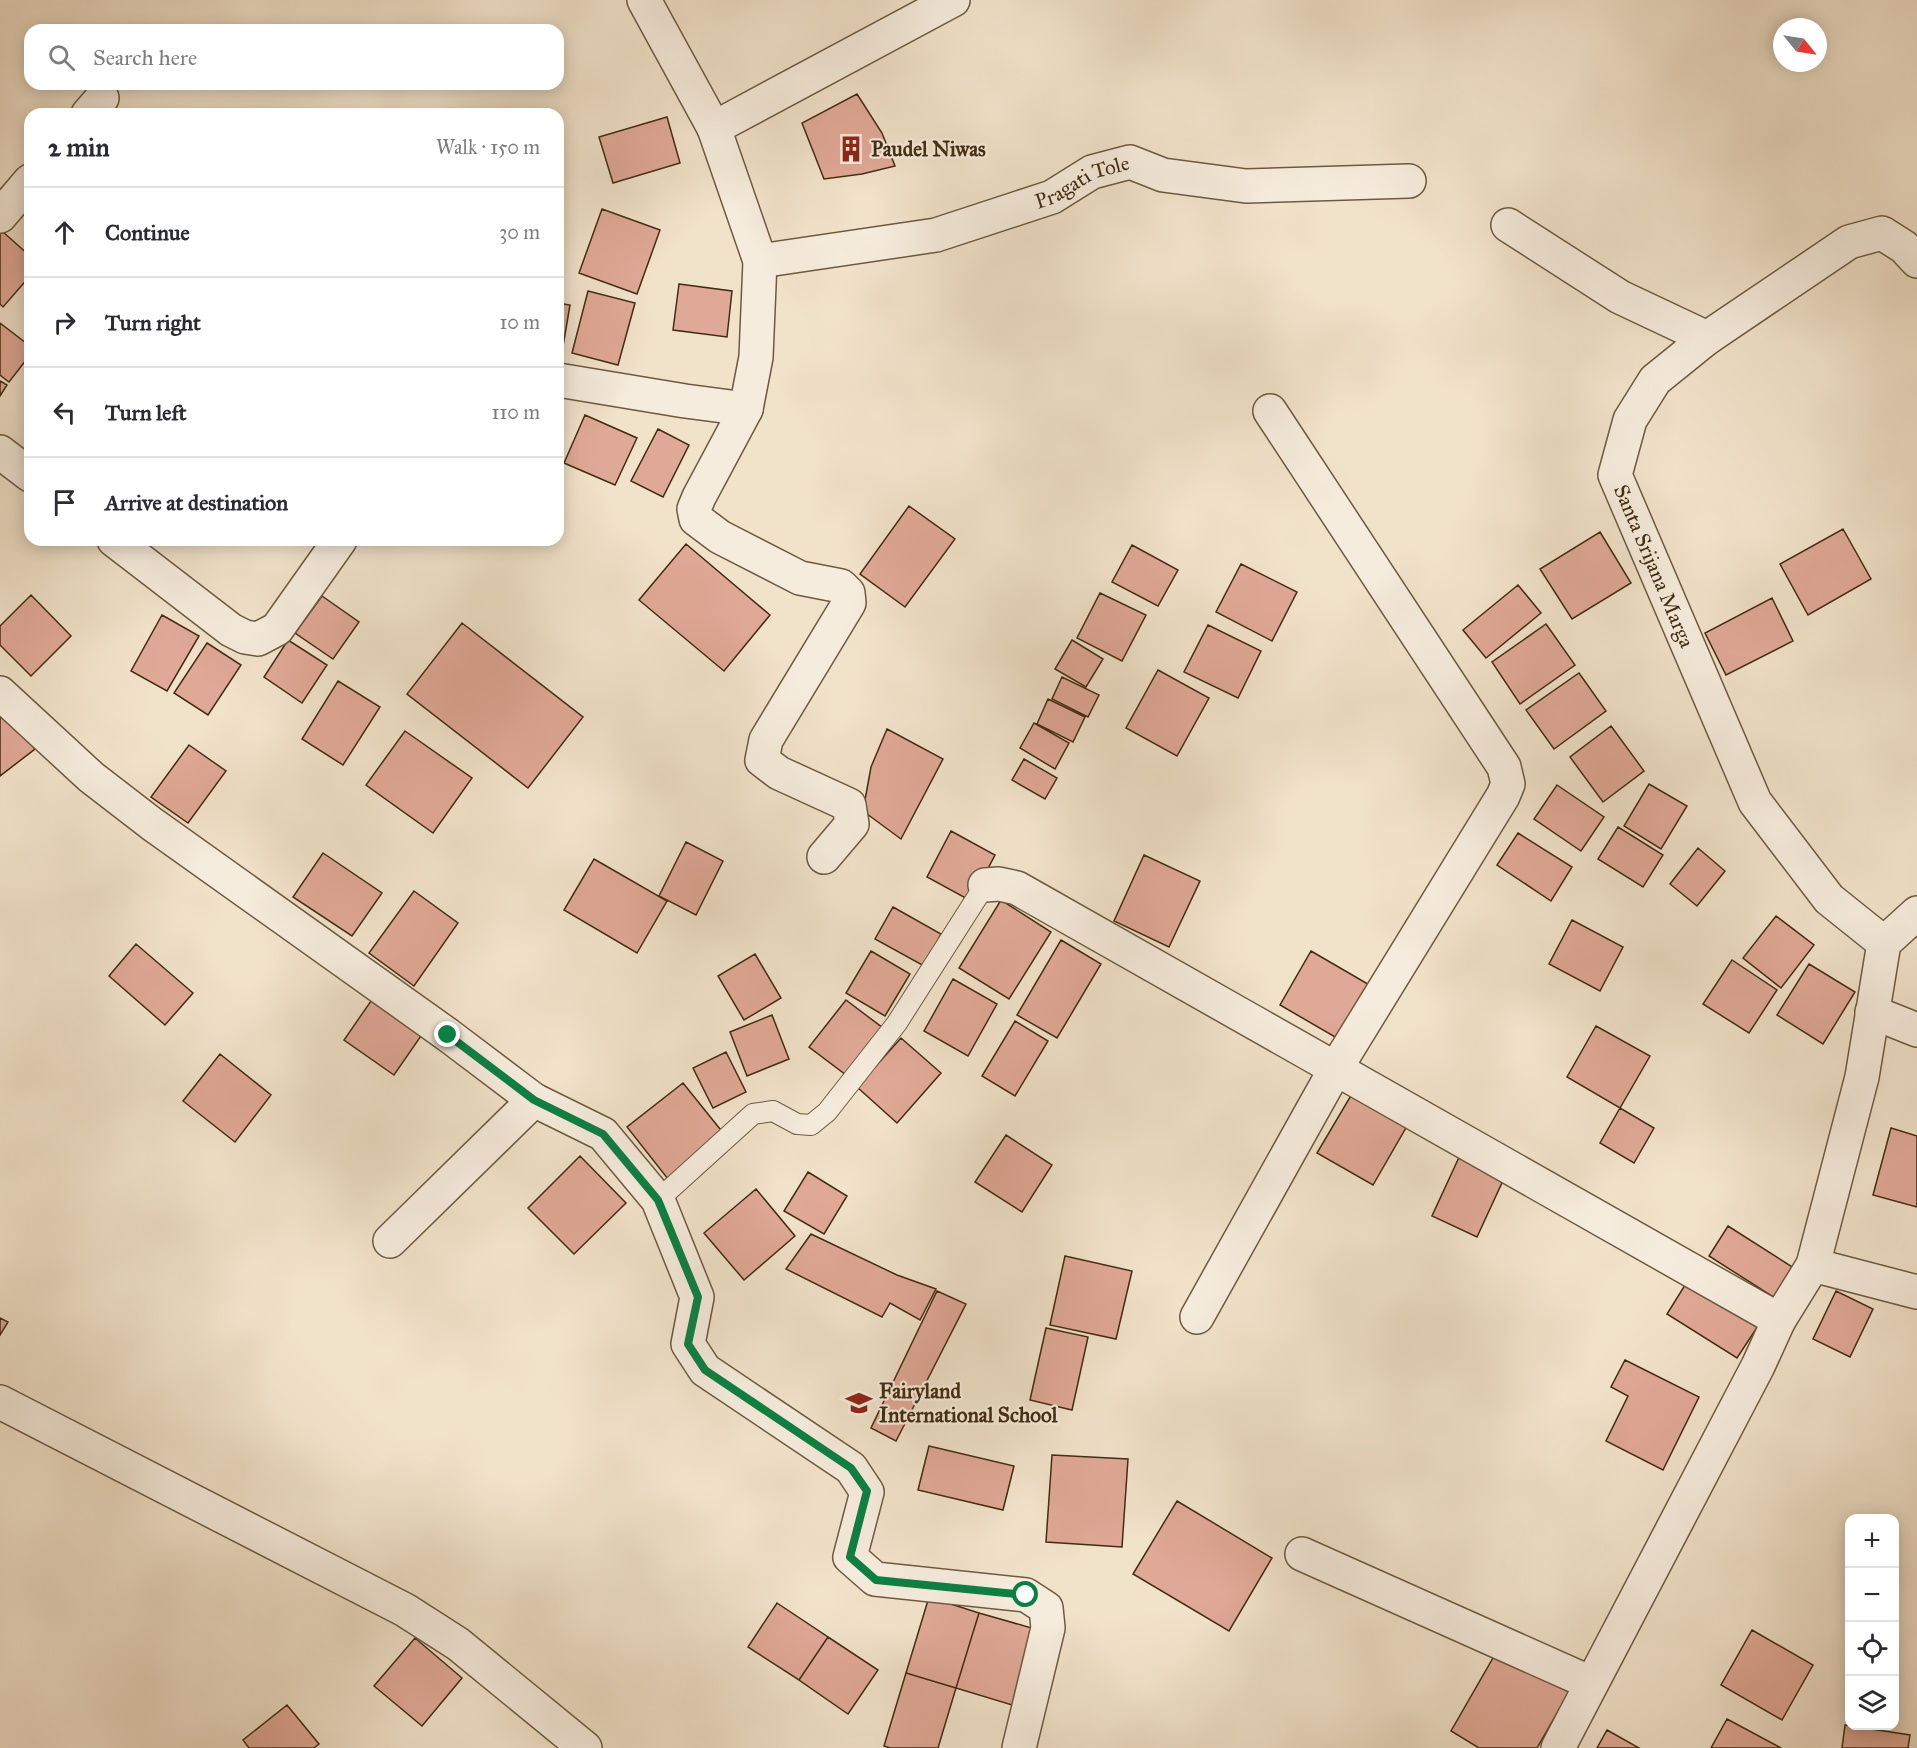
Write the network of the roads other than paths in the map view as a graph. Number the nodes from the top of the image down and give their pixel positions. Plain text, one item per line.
1 (644, 0) edge
2 (953, 0) edge
3 (714, 128) junction
4 (1409, 181) dead end
5 (24, 188) edge
6 (0, 216) edge
7 (1508, 225) dead end
8 (760, 261) junction
9 (1917, 261) edge
10 (1707, 338) junction
11 (564, 381) edge
12 (746, 409) junction
13 (1270, 411) dead end
14 (0, 452) edge
15 (24, 470) edge
16 (122, 546) edge
17 (336, 546) edge
18 (0, 693) edge
19 (824, 857) dead end
20 (985, 885) joint
21 (1917, 913) edge
22 (1884, 943) junction
23 (1872, 1012) junction
24 (1917, 1030) edge
25 (1336, 1068) junction
26 (534, 1100) junction
27 (658, 1200) junction
28 (390, 1241) dead end
29 (1813, 1265) junction
30 (1917, 1292) edge
31 (1197, 1317) dead end
32 (1779, 1320) junction
33 (0, 1402) edge
34 (1302, 1554) dead end
35 (1591, 1683) junction
36 (585, 1748) edge
37 (1019, 1748) edge
38 (1558, 1748) edge

1 - 3 street
2 - 3 street
3 - 8 street
4 - 8 street, Pragati Tole
5 - 6 street
7 - 10 street
8 - 12 street
9 - 10 street, Santa Srijana Marga
10 - 22 street, Santa Srijana Marga
11 - 12 street
12 - 19 street
13 - 25 street
14 - 15 street
16 - 17 street
18 - 26 street
20 - 25 street
20 - 27 lane
21 - 22 street
22 - 23 street
23 - 24 street
23 - 29 street
25 - 31 street
25 - 32 street
26 - 27 street
26 - 28 street
27 - 37 street
29 - 30 street
29 - 32 street
32 - 35 street
33 - 36 street
34 - 35 street
35 - 38 street

